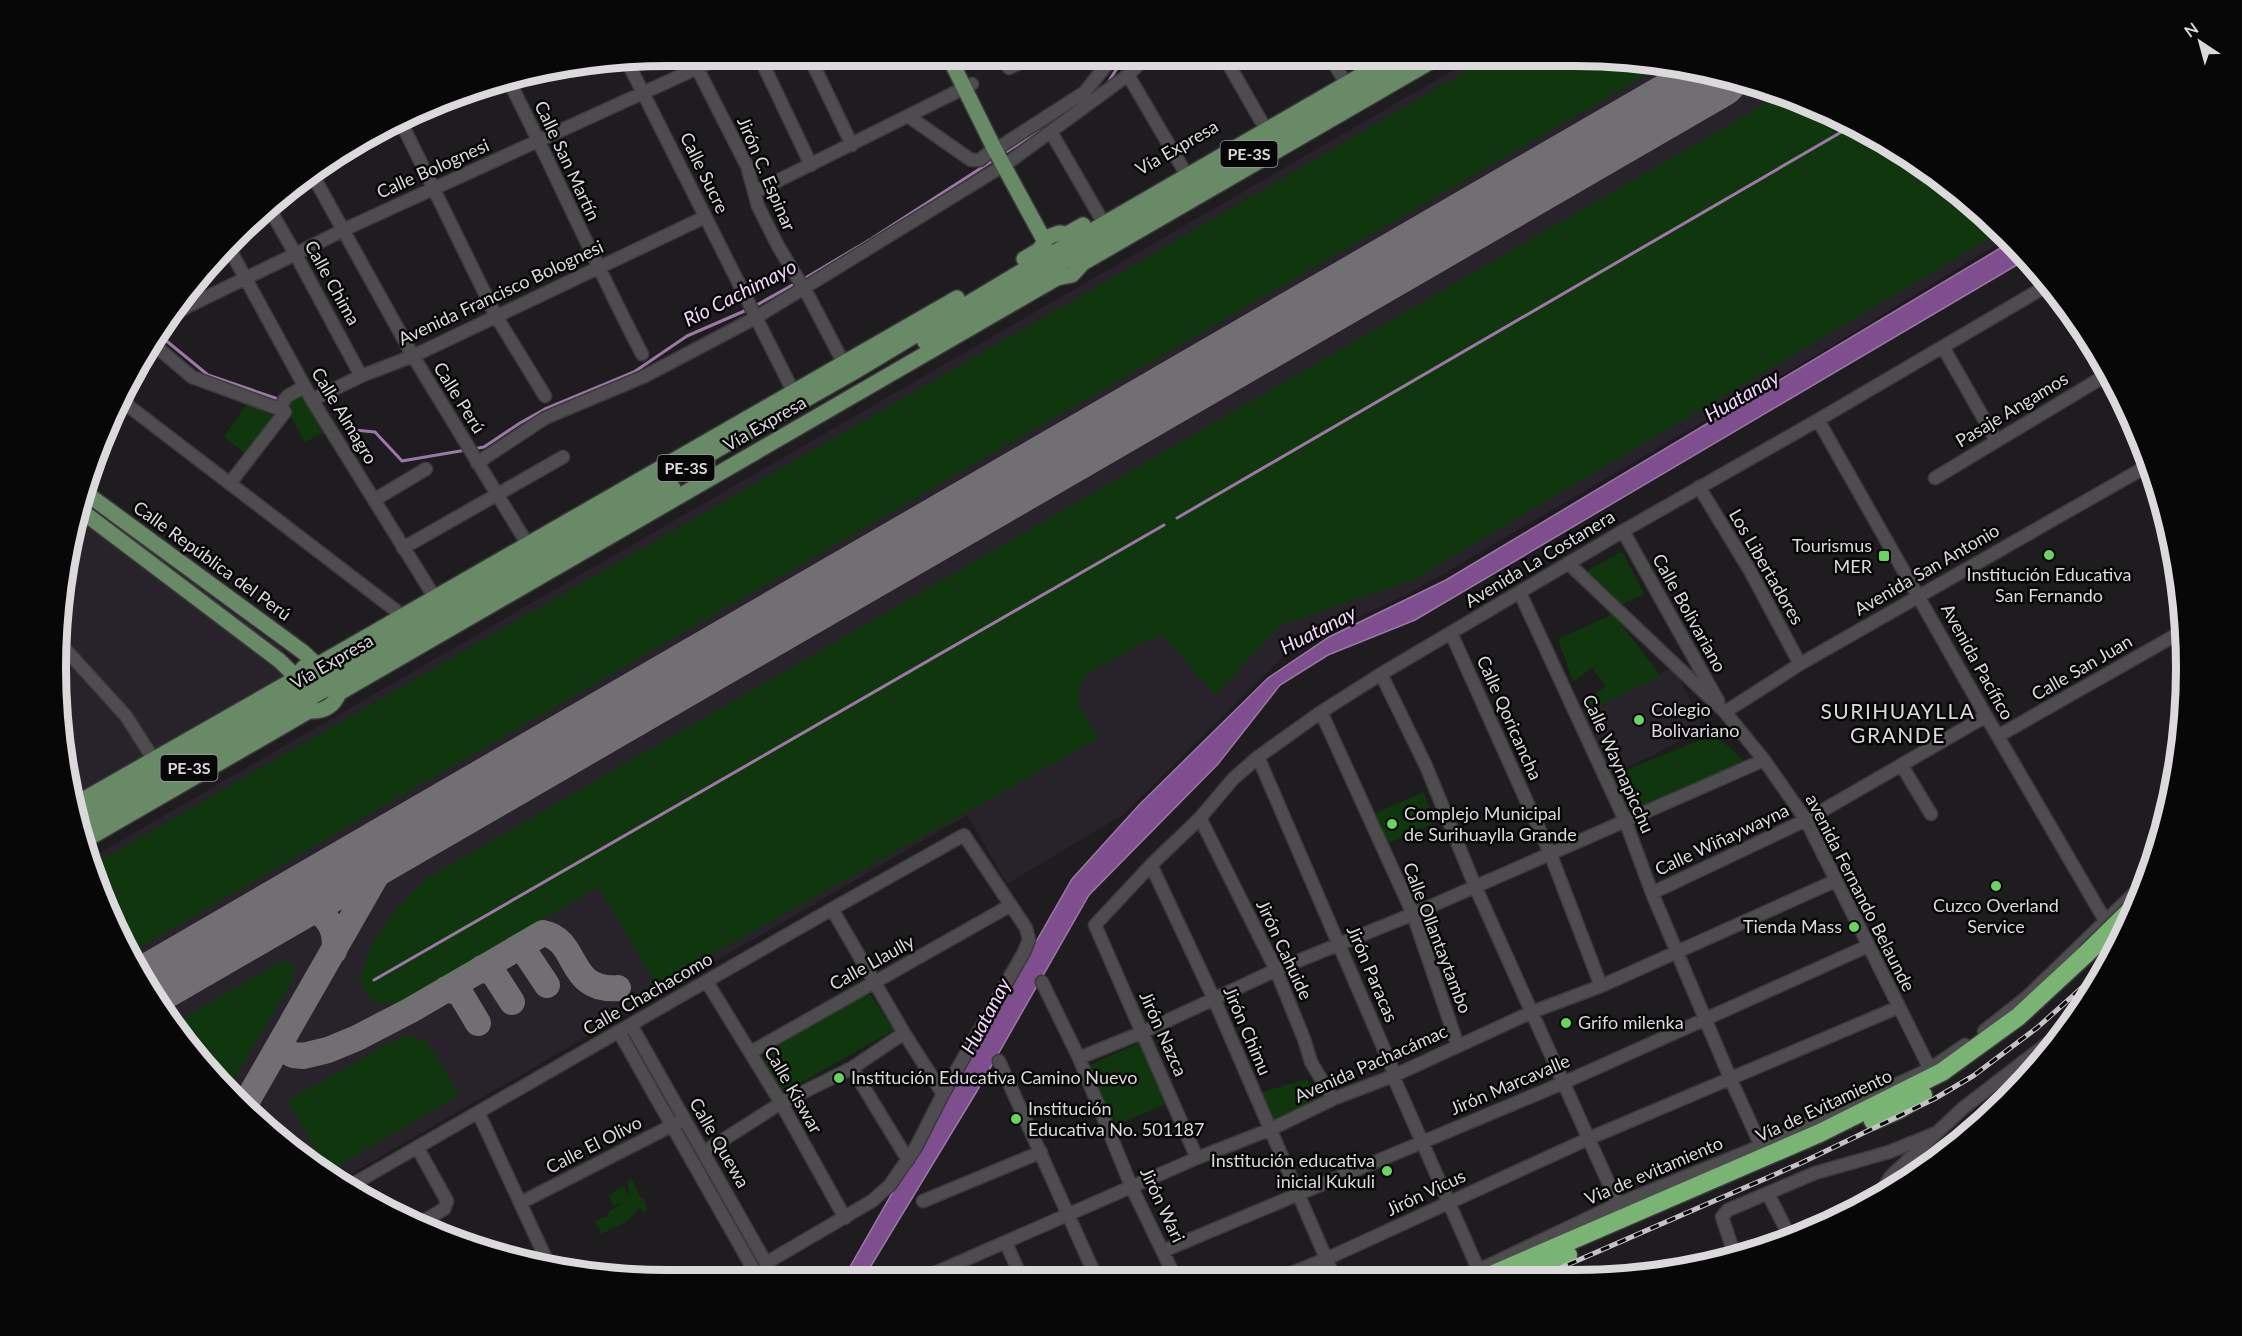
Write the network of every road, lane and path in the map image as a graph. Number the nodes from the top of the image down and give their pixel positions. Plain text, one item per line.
1 (691, 66) edge
2 (696, 66) edge
3 (764, 66) edge
4 (814, 66) edge
5 (955, 66) edge
6 (962, 66) edge
7 (1013, 66) edge
8 (1105, 66) edge
9 (1137, 66) edge
10 (1230, 66) edge
11 (1336, 66) edge
12 (1356, 66) edge
13 (1378, 66) edge
14 (1412, 66) edge
15 (1416, 66) edge
16 (630, 67) edge
17 (1009, 68) dead end
18 (1128, 75) junction
19 (1341, 75) junction
20 (968, 86) junction
21 (512, 87) edge
22 (644, 93) junction
23 (1308, 94) junction
24 (908, 116) junction
25 (1261, 121) junction
26 (1325, 123) junction
27 (404, 127) edge
28 (1283, 128) junction
29 (1051, 132) junction
30 (539, 141) junction
31 (852, 145) junction
32 (1002, 155) junction
33 (811, 165) junction
34 (1182, 167) junction
35 (316, 180) edge
36 (434, 189) junction
37 (755, 192) junction
38 (272, 214) edge
39 (1100, 215) junction
40 (705, 217) junction
41 (343, 230) junction
42 (1059, 252) junction
43 (232, 253) edge
44 (296, 255) junction
45 (597, 268) junction
46 (245, 277) junction
47 (801, 283) junction
48 (2041, 289) edge
49 (186, 307) edge
50 (751, 311) junction
51 (496, 316) junction
52 (1943, 346) junction
53 (158, 348) edge
54 (642, 354) dead end
55 (413, 356) junction
56 (844, 364) junction
57 (362, 376) junction
58 (2101, 378) edge
59 (305, 387) junction
60 (794, 393) junction
61 (544, 396) dead end
62 (312, 400) junction
63 (282, 404) junction
64 (127, 405) edge
65 (1818, 420) junction
66 (757, 434) junction
67 (716, 438) junction
68 (1996, 440) junction
69 (563, 457) dead end
70 (475, 459) junction
71 (732, 466) junction
72 (426, 469) dead end
73 (2142, 469) edge
74 (1935, 478) dead end
75 (638, 482) junction
76 (230, 483) junction
77 (1699, 488) junction
78 (497, 494) junction
79 (91, 497) edge
80 (374, 500) junction
81 (652, 512) junction
82 (615, 514) junction
83 (86, 515) edge
84 (1623, 531) junction
85 (528, 545) junction
86 (403, 548) junction
87 (1568, 563) junction
88 (1520, 593) junction
89 (1918, 595) junction
90 (435, 598) junction
91 (403, 616) junction
92 (1451, 633) junction
93 (2175, 635) edge
94 (66, 650) edge
95 (1800, 664) junction
96 (1381, 674) junction
97 (329, 675) junction
98 (297, 693) junction
99 (1322, 712) junction
100 (1725, 712) junction
101 (1986, 716) junction
102 (1998, 736) junction
103 (1258, 757) junction
104 (154, 760) junction
105 (1764, 760) junction
106 (1902, 766) junction
107 (117, 781) junction
108 (153, 781) junction
109 (82, 801) edge
110 (134, 812) junction
111 (85, 814) edge
112 (1931, 814) dead end
113 (1200, 818) junction
114 (1625, 820) junction
115 (1806, 820) junction
116 (88, 826) edge
117 (91, 837) edge
118 (1550, 854) junction
119 (1151, 865) junction
120 (1835, 881) junction
121 (1475, 886) junction
122 (1652, 893) junction
123 (2130, 898) edge
124 (1011, 905) junction
125 (832, 909) junction
126 (1413, 914) junction
127 (2106, 922) junction
128 (1095, 925) joint
129 (2117, 928) edge
130 (2115, 931) edge
131 (1340, 944) junction
132 (1868, 946) junction
133 (2107, 948) edge
134 (1678, 952) junction
135 (2090, 959) junction
136 (1276, 970) junction
137 (707, 982) junction
138 (874, 982) junction
139 (1042, 982) dead end
140 (1601, 986) junction
141 (1214, 999) junction
142 (1899, 1007) junction
143 (1532, 1012) junction
144 (1707, 1019) junction
145 (631, 1025) junction
146 (619, 1032) junction
147 (1143, 1032) junction
148 (904, 1033) junction
149 (1458, 1046) junction
150 (2040, 1049) edge
151 (751, 1052) junction
152 (1079, 1058) junction
153 (999, 1061) dead end
154 (852, 1068) junction
155 (1930, 1069) junction
156 (1393, 1076) junction
157 (1731, 1080) junction
158 (1563, 1083) junction
159 (943, 1094) junction
160 (1333, 1099) junction
161 (781, 1103) junction
162 (478, 1112) junction
163 (684, 1119) junction
164 (672, 1126) junction
165 (1269, 1130) junction
166 (1936, 1133) junction
167 (1590, 1138) junction
168 (1423, 1141) junction
169 (1761, 1146) junction
170 (417, 1147) junction
171 (704, 1152) junction
172 (1041, 1152) junction
173 (1197, 1158) junction
174 (909, 1160) junction
175 (1887, 1181) edge
176 (356, 1182) edge
177 (1132, 1188) junction
178 (1299, 1194) junction
179 (1768, 1194) junction
180 (922, 1201) dead end
181 (1448, 1202) junction
182 (520, 1203) junction
183 (1618, 1204) junction
184 (1069, 1214) junction
185 (845, 1218) junction
186 (427, 1219) edge
187 (1787, 1231) dead end
188 (1006, 1243) junction
189 (1732, 1248) edge
190 (1163, 1251) junction
191 (545, 1257) edge
192 (1326, 1259) junction
193 (766, 1263) junction
194 (754, 1270) edge
195 (770, 1270) edge
196 (949, 1270) edge
197 (1018, 1270) edge
198 (1093, 1270) edge
199 (1172, 1270) edge
200 (1298, 1270) edge
201 (1331, 1270) edge
202 (1479, 1270) edge
203 (1491, 1270) edge
204 (1493, 1270) edge
205 (1543, 1270) edge

1 - 22 street, Calle Bolognesi
2 - 37 street, Jirón C. Espinar
3 - 33 street
4 - 31 street
5 - 20 main road
6 - 20 main road
7 - 17 street
8 - 32 street
9 - 18 street
10 - 25 street
11 - 19 street
12 - 19 main road, Vía Expresa / PE-3S
13 - 28 main road, Vía Expresa / PE-3S
14 - 28 main road, Vía Expresa / PE-3S
15 - 26 main road, Vía Expresa / PE-3S
16 - 22 street, Calle Sucre
18 - 29 street
18 - 34 street
19 - 23 main road, Vía Expresa / PE-3S
20 - 24 street
20 - 32 main road
21 - 30 street, Calle San Martín
22 - 30 street, Calle Bolognesi
22 - 40 street, Calle Sucre
23 - 25 main road, Vía Expresa / PE-3S
23 - 28 main road
24 - 31 street
24 - 32 street
25 - 34 main road, Vía Expresa / PE-3S
26 - 28 main road
26 - 42 main road, Vía Expresa / PE-3S
27 - 36 street
28 - 42 main road, Vía Expresa / PE-3S
29 - 32 street
29 - 39 street
30 - 36 street, Calle Bolognesi
30 - 45 street, Calle San Martín
31 - 33 street
32 - 42 main road
32 - 47 street
33 - 37 street
34 - 39 main road, Vía Expresa / PE-3S
35 - 41 street, Calle Perú
36 - 41 street, Calle Bolognesi
36 - 51 street
37 - 47 street, Jirón C. Espinar
38 - 44 street, Calle Chima
39 - 42 main road, Vía Expresa / PE-3S
40 - 45 street, Avenida Francisco Bolognesi
40 - 50 street, Calle Sucre
41 - 44 street, Calle Bolognesi
41 - 55 street, Calle Perú
42 - 56 main road, Vía Expresa / PE-3S
42 - 66 main road, Vía Expresa / PE-3S
42 - 71 main road, Vía Expresa / PE-3S
43 - 46 street, Calle Almagro
44 - 46 street, Calle Bolognesi
44 - 57 street, Calle Chima
45 - 51 street, Avenida Francisco Bolognesi
45 - 54 street, Calle San Martín
46 - 49 street, Calle Bolognesi
46 - 59 street, Calle Almagro
47 - 50 street
47 - 56 street, Jirón C. Espinar
48 - 52 street, Avenida La Costanera
50 - 60 street, Calle Sucre
50 - 70 street
51 - 55 street, Avenida Francisco Bolognesi
51 - 61 street
52 - 65 street, Avenida La Costanera
52 - 68 street
53 - 63 street
55 - 57 street, Avenida Francisco Bolognesi
55 - 70 street, Calle Perú
56 - 60 main road, Vía Expresa / PE-3S
57 - 62 street, Avenida Francisco Bolognesi
58 - 68 street, Pasaje Angamos
59 - 62 street, Calle Almagro
59 - 63 street
60 - 67 main road, Vía Expresa / PE-3S
62 - 80 street, Calle Almagro
63 - 76 street
64 - 76 street
65 - 77 street, Avenida La Costanera
65 - 89 street, Avenida Pacífico
66 - 67 main road
66 - 71 main road
66 - 82 main road, Vía Expresa / PE-3S
67 - 75 main road, Vía Expresa / PE-3S
68 - 74 street, Pasaje Angamos
69 - 78 street
70 - 78 street, Calle Perú
71 - 81 main road, Vía Expresa / PE-3S
72 - 80 street
73 - 89 street, Avenida San Antonio
75 - 82 main road
75 - 85 main road, Vía Expresa / PE-3S
76 - 91 street
77 - 84 street, Avenida La Costanera
77 - 95 street, Los Libertadores
78 - 85 street, Calle Perú
78 - 86 street
79 - 97 main road, Calle República del Perú
80 - 86 street, Calle Almagro
81 - 82 main road
81 - 97 main road, Vía Expresa / PE-3S
82 - 97 main road, Vía Expresa / PE-3S
83 - 98 main road, Calle República del Perú
84 - 87 street, Avenida La Costanera
84 - 100 street, Calle Bolivariano
85 - 90 main road, Vía Expresa / PE-3S
86 - 90 street, Calle Almagro
87 - 88 street, Avenida La Costanera
87 - 100 street
88 - 92 street, Avenida La Costanera
88 - 114 street, Calle Waynapicchu
89 - 95 street, Avenida San Antonio
89 - 101 street, Avenida Pacífico
90 - 91 main road, Vía Expresa / PE-3S
91 - 97 main road, Vía Expresa / PE-3S
92 - 96 street, Avenida La Costanera
92 - 118 street, Calle Qoricancha
93 - 102 street, Calle San Juan
94 - 104 street
95 - 100 street, Avenida San Antonio
96 - 99 street, Avenida La Costanera
96 - 121 street
97 - 98 main road, Vía Expresa / PE-3S
97 - 98 main road, Vía Expresa / PE-3S
98 - 104 main road, Vía Expresa / PE-3S
98 - 108 main road, Vía Expresa / PE-3S
98 - 110 main road, Vía Expresa / PE-3S
99 - 103 street, Avenida La Costanera
99 - 126 street, Calle Ollantaytambo
100 - 105 street, avenida Fernando Belaunde
101 - 102 street, Avenida Pacífico
101 - 106 street
102 - 127 street, Avenida Pacífico
103 - 113 street, Avenida La Costanera
103 - 131 street, Jirón Paracas
104 - 107 main road, Vía Expresa / PE-3S
105 - 114 street
105 - 115 street, avenida Fernando Belaunde
106 - 112 street
106 - 115 street
107 - 108 main road
107 - 109 main road, Vía Expresa / PE-3S
108 - 110 main road
108 - 111 main road, Vía Expresa / PE-3S
108 - 116 main road, Vía Expresa / PE-3S
110 - 117 main road, Vía Expresa / PE-3S
113 - 119 street, Avenida La Costanera
113 - 136 street, Jirón Cahuide
114 - 118 street
114 - 122 street, Calle Waynapicchu
115 - 120 street, avenida Fernando Belaunde
115 - 122 street, Calle Wiñaywayna
118 - 121 street
118 - 140 street, Calle Qoricancha
119 - 128 street, Avenida La Costanera
119 - 141 street, Jirón Chimu
120 - 132 street, avenida Fernando Belaunde
120 - 134 street, Avenida Pachacámac
121 - 126 street
121 - 143 street
122 - 134 street, Calle Waynapicchu
123 - 127 street, Via de evitamiento
124 - 125 street, Calle Chachacomo
124 - 138 street, Calle Llaully
124 - 159 street
125 - 137 street, Calle Chachacomo
125 - 138 street
126 - 131 street
126 - 149 street, Calle Ollantaytambo
127 - 130 street, Avenida Pacífico
127 - 155 street, Via de evitamiento
128 - 147 street, Jirón Nazca
129 - 135 highway, Vía de Evitamiento, bridge
131 - 136 street
131 - 156 street, Jirón Paracas
132 - 142 street, avenida Fernando Belaunde
132 - 144 street, Jirón Marcavalle
133 - 135 highway, Vía de Evitamiento
134 - 140 street, Avenida Pachacámac
134 - 144 street
135 - 204 highway, Vía de Evitamiento
135 - 205 highway, Vía de Evitamiento
136 - 141 street
136 - 160 street, Jirón Cahuide
137 - 145 street, Calle Chachacomo
137 - 151 street, Calle Kiswar
138 - 148 street
138 - 151 street, Calle Llaully
139 - 152 street, Jirón Wari
140 - 143 street, Avenida Pachacámac
141 - 147 street
141 - 165 street, Jirón Chimu
142 - 155 street, avenida Fernando Belaunde
142 - 157 street, Jirón Vicus
143 - 149 street, Avenida Pachacámac
143 - 158 street
144 - 157 street
144 - 158 street, Jirón Marcavalle
145 - 146 street, Calle Chachacomo
145 - 163 street, Calle Quewa
146 - 162 street, Calle Chachacomo
146 - 164 street, Calle Quewa
147 - 152 street
147 - 173 street, Jirón Nazca
148 - 154 street
148 - 159 street
149 - 156 street, Avenida Pachacámac
150 - 166 street
151 - 161 street, Calle Kiswar
152 - 177 street, Jirón Wari
153 - 172 street
154 - 161 street
154 - 174 street
155 - 169 street, Via de evitamiento
156 - 160 street, Avenida Pachacámac
156 - 168 street, Jirón Paracas
157 - 167 street, Jirón Vicus
157 - 169 street
158 - 167 street
158 - 168 street, Jirón Marcavalle
159 - 174 street
160 - 165 street, Avenida Pachacámac
161 - 171 street
161 - 185 street, Calle Kiswar
162 - 170 street, Calle Chachacomo
162 - 182 street
163 - 164 street, Calle El Olivo
163 - 171 street, Calle Quewa
164 - 182 street, Calle El Olivo
164 - 194 street, Calle Quewa
165 - 173 street, Avenida Pachacámac
165 - 178 street, Jirón Chimu
166 - 175 street
166 - 179 street
167 - 181 street, Jirón Vicus
167 - 183 street
168 - 178 street, Jirón Marcavalle
168 - 181 street, Jirón Paracas
169 - 183 street, Via de evitamiento
170 - 176 street, Calle Chachacomo
170 - 186 street
171 - 193 street, Calle Quewa
172 - 180 street
172 - 184 street
173 - 177 street, Avenida Pachacámac
174 - 185 street
177 - 184 street, Avenida Pachacámac
177 - 190 street, Jirón Wari
178 - 190 street, Jirón Marcavalle
178 - 192 street, Jirón Chimu
179 - 187 street
179 - 189 street
181 - 192 street, Jirón Vicus
181 - 202 street, Jirón Paracas
182 - 191 street
183 - 203 street, Via de evitamiento
184 - 188 street, Avenida Pachacámac
184 - 198 street
185 - 193 street
188 - 196 street, Avenida Pachacámac
188 - 197 street
190 - 199 street, Jirón Wari
192 - 200 street, Jirón Vicus
192 - 201 street, Jirón Chimu
193 - 195 street, Calle Quewa

